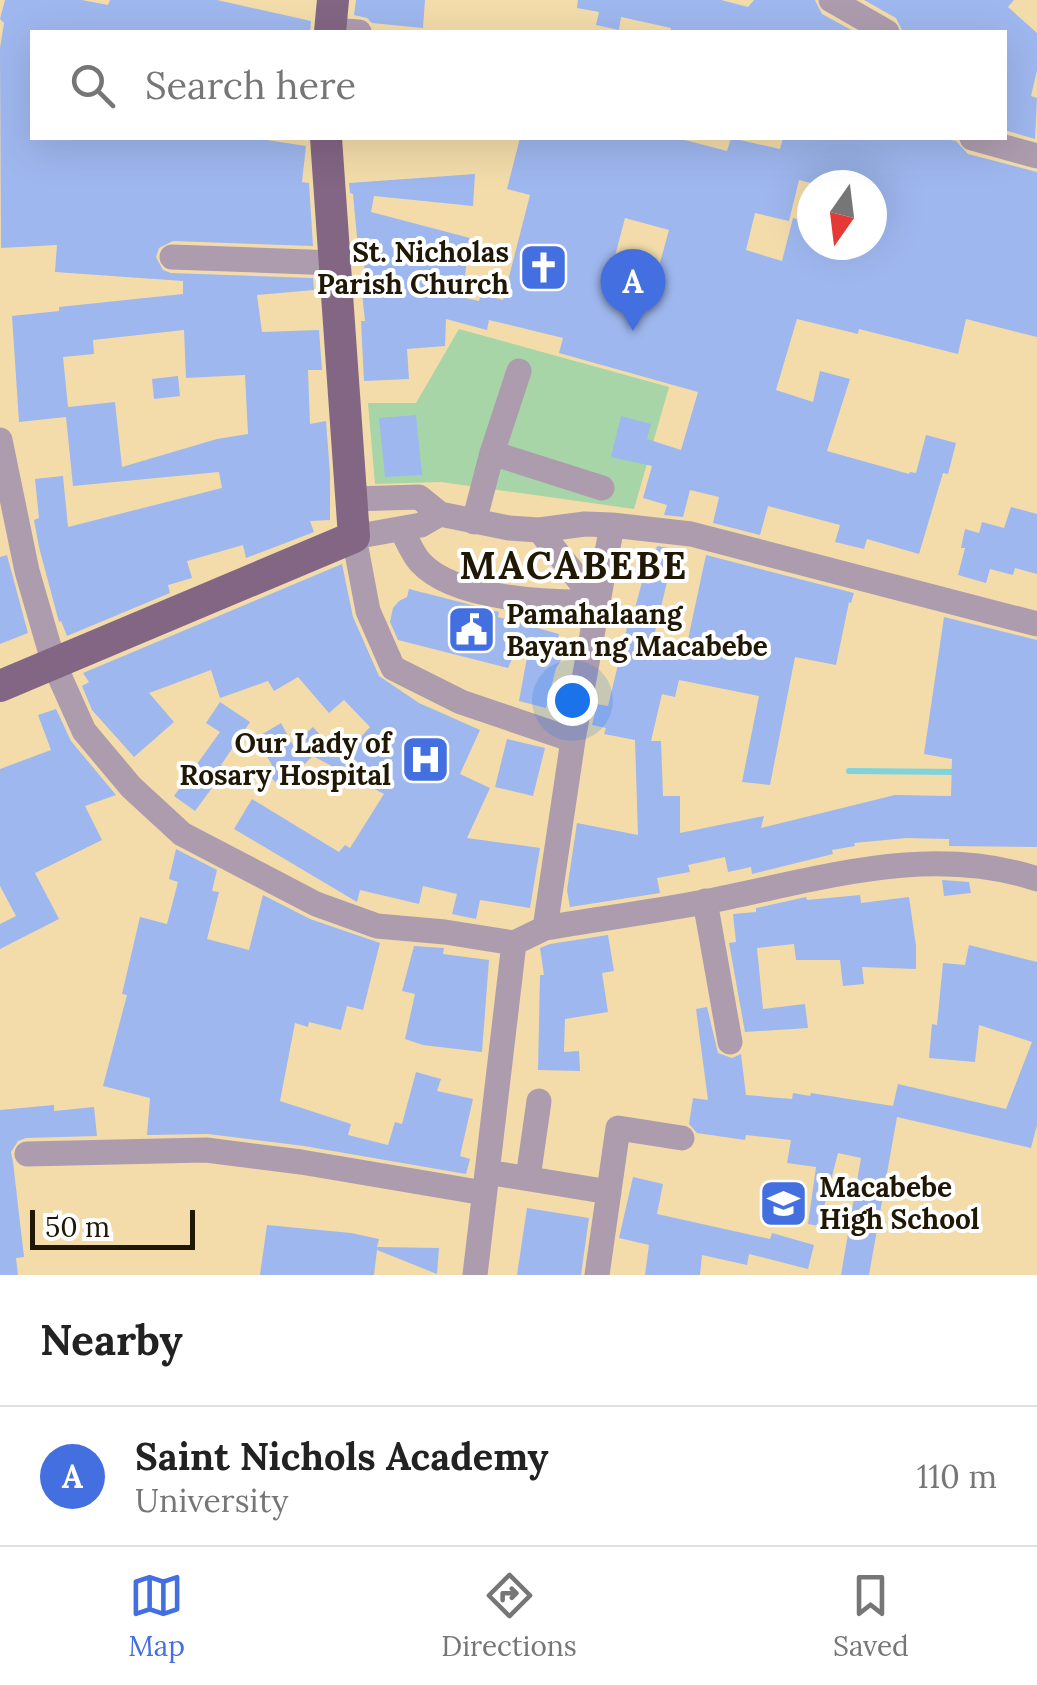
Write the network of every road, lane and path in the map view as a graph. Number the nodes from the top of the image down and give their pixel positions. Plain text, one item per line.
1 (831, 0) edge
2 (884, 30) edge
3 (326, 140) edge
4 (979, 140) edge
5 (1037, 156) edge
6 (172, 257) dead end
7 (335, 262) junction
8 (518, 371) dead end
9 (0, 440) edge
10 (492, 453) junction
11 (602, 488) dead end
12 (352, 499) junction
13 (440, 514) junction
14 (474, 522) junction
15 (612, 524) junction
16 (401, 528) junction
17 (538, 530) junction
18 (354, 537) junction
19 (11, 546) edge
20 (598, 600) junction
21 (1037, 624) edge
22 (54, 664) junction
23 (0, 686) edge
24 (573, 740) junction
25 (1037, 878) edge
26 (705, 902) junction
27 (545, 928) junction
28 (514, 943) junction
29 (730, 1042) dead end
30 (539, 1101) dead end
31 (682, 1138) dead end
32 (27, 1154) dead end
33 (528, 1178) junction
34 (486, 1183) junction
35 (609, 1192) junction
36 (475, 1275) edge
37 (597, 1275) edge

1 - 2 street
3 - 7 main road
4 - 5 street
6 - 7 street
7 - 12 main road
8 - 10 street
9 - 19 street
10 - 11 street
10 - 14 street
12 - 13 street
12 - 18 main road
13 - 14 street
13 - 16 street
14 - 17 street
15 - 17 street
15 - 20 street
15 - 21 street
16 - 18 street
16 - 20 street
17 - 20 street
18 - 22 main road
18 - 24 street
19 - 22 street
20 - 24 street
22 - 23 main road
22 - 28 street
24 - 27 street
25 - 26 street
26 - 27 street
26 - 29 street
27 - 28 street
28 - 34 street
30 - 33 street
31 - 35 street
32 - 34 street
33 - 34 street
33 - 35 street
34 - 36 street
35 - 37 street

